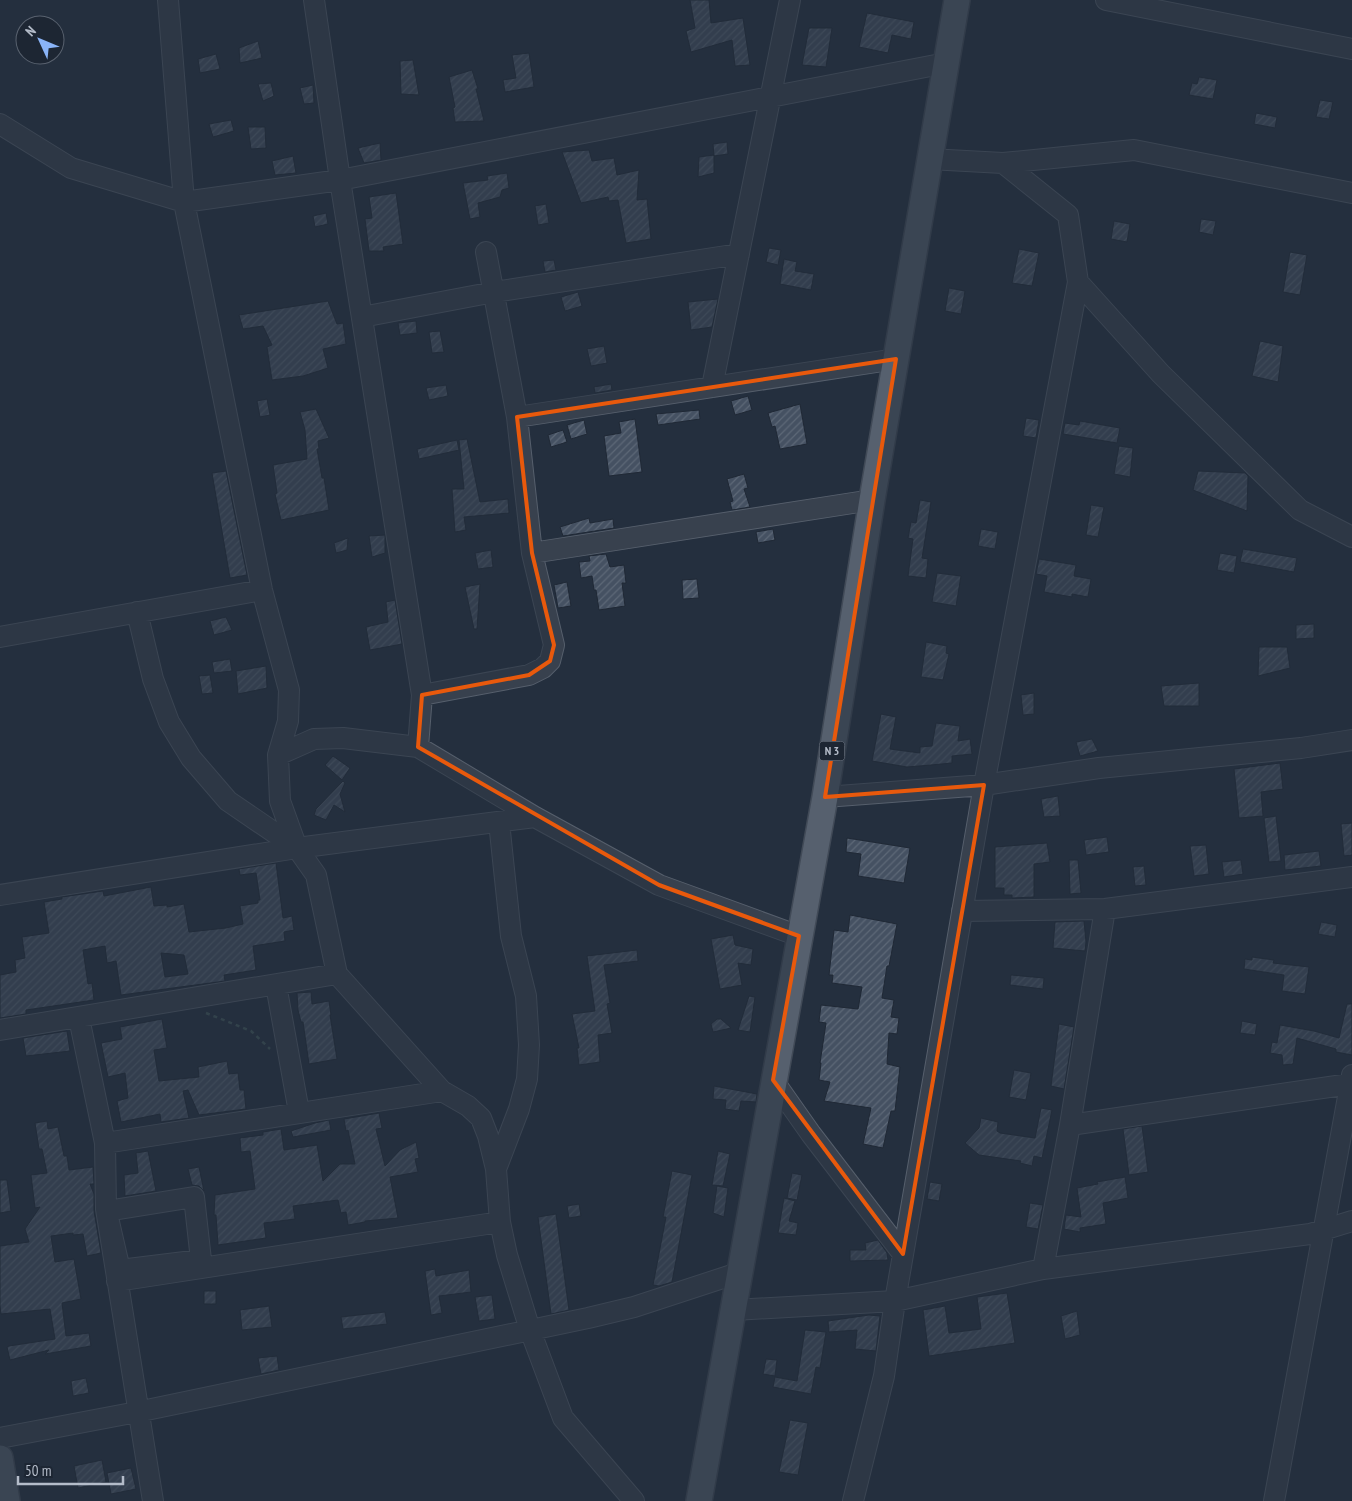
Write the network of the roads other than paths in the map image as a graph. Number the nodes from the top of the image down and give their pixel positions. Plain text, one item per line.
1 (168, 0) edge
2 (314, 0) edge
3 (790, 0) edge
4 (956, 0) edge
5 (1107, 0) edge
6 (1352, 49) edge
7 (946, 63) junction
8 (771, 97) junction
9 (0, 124) edge
10 (929, 160) junction
11 (1004, 163) junction
12 (340, 180) junction
13 (1352, 194) edge
14 (184, 202) junction
15 (486, 252) dead end
16 (739, 254) junction
17 (1078, 282) junction
18 (494, 292) junction
19 (362, 317) junction
20 (896, 359) junction
21 (712, 387) junction
22 (516, 417) junction
23 (872, 500) junction
24 (1352, 536) edge
25 (532, 552) junction
26 (262, 590) junction
27 (137, 612) junction
28 (0, 637) edge
29 (422, 696) junction
30 (1352, 740) edge
31 (418, 747) junction
32 (278, 755) junction
33 (984, 786) junction
34 (825, 797) junction
35 (536, 817) junction
36 (499, 822) junction
37 (297, 848) junction
38 (1352, 877) edge
39 (0, 895) edge
40 (1105, 908) junction
41 (962, 911) junction
42 (799, 936) junction
43 (337, 974) junction
44 (276, 984) junction
45 (80, 1018) junction
46 (0, 1030) edge
47 (1351, 1079) edge
48 (773, 1080) junction
49 (442, 1091) junction
50 (299, 1112) junction
51 (1070, 1125) junction
52 (105, 1142) junction
53 (496, 1169) junction
54 (106, 1209) junction
55 (1352, 1221) edge
56 (500, 1222) junction
57 (1323, 1230) junction
58 (904, 1254) junction
59 (1043, 1270) junction
60 (741, 1272) junction
61 (117, 1281) junction
62 (895, 1302) junction
63 (734, 1310) junction
64 (530, 1330) junction
65 (137, 1412) junction
66 (0, 1438) edge
67 (0, 1458) edge
68 (7, 1501) edge
69 (153, 1501) edge
70 (634, 1501) edge
71 (699, 1501) edge
72 (853, 1501) edge
73 (1274, 1501) edge

1 - 14 street
2 - 12 street
3 - 8 street
4 - 7 main road, N 3
5 - 6 street
7 - 8 street
7 - 10 main road, N 3
8 - 12 street
8 - 16 street
9 - 14 street
10 - 11 street
10 - 20 main road, N 3
11 - 13 street
11 - 17 street
12 - 14 street
12 - 19 street
14 - 26 street
15 - 18 street
16 - 18 street
16 - 21 street
17 - 24 street
17 - 33 street
18 - 19 street
18 - 22 street
19 - 29 street
20 - 21 street
20 - 23 main road, N 3
21 - 22 street
22 - 25 street
23 - 25 street
23 - 34 main road, N 3
25 - 29 street
26 - 27 street
26 - 32 street
27 - 28 street
27 - 37 street
29 - 31 street
30 - 33 street
31 - 32 street
31 - 35 street
32 - 37 street
33 - 34 street
33 - 41 street
34 - 42 main road, N 3
35 - 36 street
35 - 42 street
36 - 37 street
36 - 53 street
37 - 39 street
37 - 43 street
38 - 40 street
40 - 41 street
40 - 51 street
41 - 58 street
42 - 48 main road, N 3
43 - 44 street
43 - 49 street
44 - 45 street
44 - 50 street
45 - 46 street
45 - 52 street
47 - 51 street
47 - 57 street
48 - 58 street
48 - 60 main road, N 3
49 - 50 street
49 - 53 street
50 - 52 street
51 - 59 street
52 - 54 street
53 - 56 street
54 - 54 street
54 - 61 street
55 - 57 street
56 - 61 street
56 - 64 street
57 - 59 street
57 - 73 street
58 - 62 street
59 - 62 street
60 - 63 main road, N 3
60 - 64 street
61 - 65 street
62 - 63 street
62 - 72 street
63 - 71 main road, N 3
64 - 65 street
64 - 70 street
65 - 66 street
65 - 69 street
67 - 68 main road

